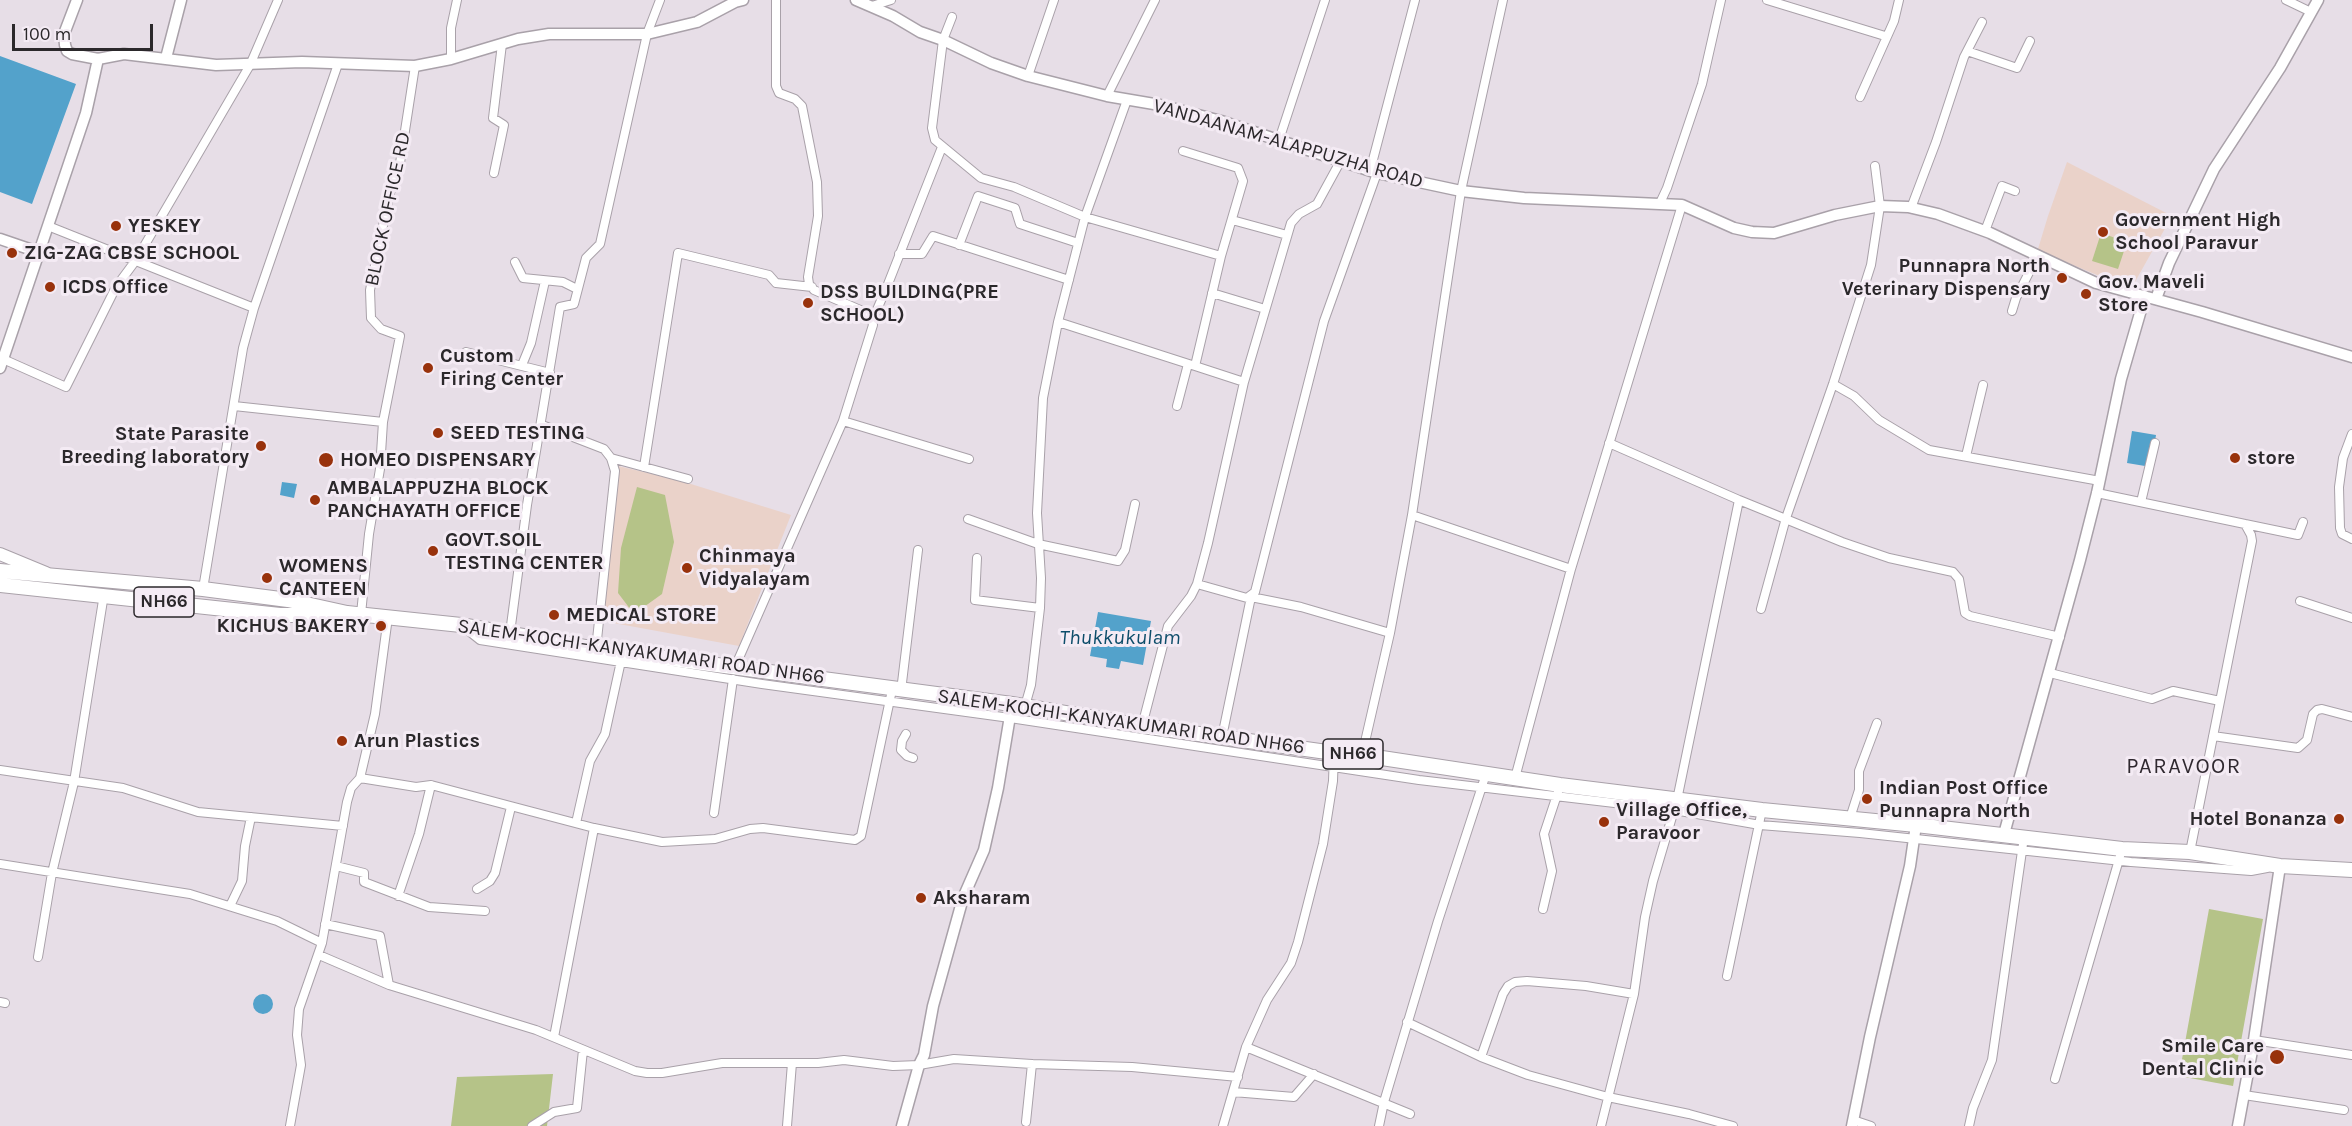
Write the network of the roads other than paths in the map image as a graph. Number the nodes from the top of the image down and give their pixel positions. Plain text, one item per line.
1 (77, 0) edge
2 (181, 0) edge
3 (278, 0) edge
4 (457, 0) edge
5 (660, 0) edge
6 (743, 0) edge
7 (776, 0) edge
8 (856, 0) edge
9 (891, 0) edge
10 (1054, 0) edge
11 (1155, 0) edge
12 (1325, 0) edge
13 (1415, 0) edge
14 (1503, 0) edge
15 (1721, 0) edge
16 (1767, 0) edge
17 (1899, 0) edge
18 (2286, 0) edge
19 (2318, 0) edge
20 (872, 6) junction
21 (2312, 12) junction
22 (952, 17) dead end
23 (1982, 22) dead end
24 (647, 33) junction
25 (1886, 36) junction
26 (943, 40) junction
27 (2030, 41) dead end
28 (502, 44) junction
29 (1967, 51) junction
30 (166, 58) junction
31 (98, 59) junction
32 (451, 59) junction
33 (338, 64) junction
34 (250, 65) junction
35 (415, 66) junction
36 (1028, 76) junction
37 (1107, 96) junction
38 (1860, 97) dead end
39 (1126, 100) junction
40 (1278, 140) junction
41 (942, 147) junction
42 (1183, 150) dead end
43 (1340, 162) junction
44 (1875, 166) dead end
45 (1374, 172) junction
46 (494, 173) dead end
47 (1461, 190) junction
48 (2015, 191) dead end
49 (1660, 203) junction
50 (1682, 206) junction
51 (1880, 206) junction
52 (1911, 208) junction
53 (1085, 217) junction
54 (1232, 220) junction
55 (48, 225) junction
56 (1985, 231) junction
57 (1287, 235) junction
58 (0, 239) edge
59 (1078, 243) junction
60 (959, 245) junction
61 (38, 252) junction
62 (900, 254) junction
63 (2038, 255) junction
64 (1221, 256) junction
65 (136, 260) junction
66 (515, 262) dead end
67 (1069, 280) junction
68 (545, 281) junction
69 (812, 286) junction
70 (577, 290) junction
71 (1212, 293) junction
72 (2145, 296) junction
73 (2156, 299) junction
74 (254, 308) junction
75 (1265, 309) junction
76 (2012, 311) dead end
77 (871, 317) junction
78 (1058, 322) junction
79 (466, 352) dead end
80 (2352, 357) edge
81 (2, 364) edge
82 (1191, 364) junction
83 (522, 365) junction
84 (550, 373) junction
85 (1244, 382) junction
86 (1833, 384) junction
87 (1983, 385) dead end
88 (234, 406) junction
89 (1177, 406) dead end
90 (843, 420) junction
91 (383, 422) junction
92 (542, 425) junction
93 (2352, 434) edge
94 (1609, 443) junction
95 (2155, 443) dead end
96 (1966, 456) junction
97 (611, 458) junction
98 (969, 459) dead end
99 (644, 467) junction
100 (688, 479) dead end
101 (2100, 480) junction
102 (2097, 493) junction
103 (1739, 500) junction
104 (2141, 502) junction
105 (1135, 504) dead end
106 (1412, 515) junction
107 (1786, 518) junction
108 (968, 519) dead end
109 (2303, 522) dead end
110 (2245, 524) junction
111 (2352, 539) edge
112 (1038, 544) junction
113 (918, 550) dead end
114 (0, 554) edge
115 (977, 558) dead end
116 (1571, 569) junction
117 (0, 571) edge
118 (48, 574) junction
119 (1197, 584) junction
120 (0, 585) edge
121 (203, 589) junction
122 (104, 594) junction
123 (1251, 597) junction
124 (2300, 601) dead end
125 (1040, 608) junction
126 (1761, 609) dead end
127 (359, 614) junction
128 (388, 617) junction
129 (2352, 618) edge
130 (461, 625) junction
131 (510, 633) junction
132 (1390, 633) junction
133 (2060, 637) junction
134 (596, 650) junction
135 (621, 661) junction
136 (734, 673) junction
137 (2050, 673) junction
138 (894, 694) junction
139 (2220, 701) junction
140 (1016, 709) junction
141 (2352, 717) edge
142 (1877, 723) dead end
143 (1142, 726) junction
144 (906, 734) dead end
145 (2213, 736) junction
146 (1222, 737) junction
147 (1334, 753) junction
148 (1362, 755) junction
149 (912, 758) dead end
150 (1333, 767) junction
151 (0, 770) edge
152 (1515, 777) junction
153 (360, 778) junction
154 (1484, 781) junction
155 (74, 782) junction
156 (431, 785) junction
157 (1558, 790) junction
158 (1675, 805) junction
159 (511, 807) junction
160 (1762, 810) junction
161 (714, 813) dead end
162 (251, 817) junction
163 (1850, 818) junction
164 (576, 823) junction
165 (1760, 825) junction
166 (343, 826) junction
167 (594, 828) junction
168 (1915, 831) junction
169 (2004, 834) junction
170 (2023, 844) junction
171 (2190, 852) junction
172 (2120, 855) junction
173 (0, 864) edge
174 (336, 866) junction
175 (2280, 866) junction
176 (2352, 870) edge
177 (52, 873) junction
178 (477, 889) dead end
179 (398, 896) junction
180 (230, 906) junction
181 (1543, 909) dead end
182 (485, 912) dead end
183 (325, 924) junction
184 (322, 943) junction
185 (318, 955) junction
186 (38, 957) dead end
187 (1727, 976) dead end
188 (389, 985) junction
189 (1634, 994) junction
190 (1407, 1022) junction
191 (554, 1037) junction
192 (2254, 1040) junction
193 (1246, 1047) junction
194 (583, 1050) junction
195 (2352, 1055) edge
196 (1481, 1057) junction
197 (792, 1063) junction
198 (1032, 1064) junction
199 (919, 1065) junction
200 (1314, 1074) junction
201 (1238, 1077) junction
202 (2055, 1079) dead end
203 (1233, 1092) junction
204 (2244, 1095) junction
205 (1608, 1097) junction
206 (1384, 1102) junction
207 (2344, 1110) dead end
208 (1410, 1114) dead end
209 (1026, 1122) dead end
210 (1853, 1123) edge
211 (291, 1125) edge
212 (302, 1126) edge
213 (532, 1126) edge
214 (787, 1126) edge
215 (902, 1126) edge
216 (1223, 1126) edge
217 (1379, 1126) edge
218 (1601, 1126) edge
219 (1733, 1126) edge
220 (1871, 1126) edge
221 (1969, 1126) edge
222 (2238, 1126) edge

1 - 31 main road
2 - 30 main road
3 - 34 street
4 - 32 street
5 - 24 street
6 - 24 main road
7 - 69 street
8 - 20 main road, VANDAANAM-ALAPPUZHA ROAD
9 - 20 street
10 - 36 street
11 - 37 street
12 - 40 street
13 - 45 street
14 - 47 street
15 - 49 street
16 - 25 street
17 - 25 street
18 - 21 street
19 - 21 main road
20 - 26 main road, VANDAANAM-ALAPPUZHA ROAD
21 - 73 main road
22 - 26 street
23 - 29 street
24 - 28 main road
24 - 70 street
25 - 38 street
26 - 36 main road, VANDAANAM-ALAPPUZHA ROAD
26 - 41 street
27 - 29 street
28 - 32 main road
28 - 46 street
29 - 52 street
30 - 31 main road
30 - 34 main road
31 - 55 main road
32 - 35 main road
33 - 34 main road
33 - 35 main road
33 - 74 street
34 - 65 street
35 - 91 street, BLOCK OFFICE RD
36 - 37 main road, VANDAANAM-ALAPPUZHA ROAD
37 - 39 main road, VANDAANAM-ALAPPUZHA ROAD
39 - 40 main road, VANDAANAM-ALAPPUZHA ROAD
39 - 53 street
40 - 43 main road, VANDAANAM-ALAPPUZHA ROAD
41 - 53 street
41 - 62 street
42 - 54 street
43 - 45 main road, VANDAANAM-ALAPPUZHA ROAD
43 - 57 street
44 - 51 street
45 - 47 main road, VANDAANAM-ALAPPUZHA ROAD
45 - 123 street
47 - 49 main road, VANDAANAM-ALAPPUZHA ROAD
47 - 106 street
48 - 56 street
49 - 50 main road, VANDAANAM-ALAPPUZHA ROAD
50 - 51 main road, VANDAANAM-ALAPPUZHA ROAD
50 - 94 street
51 - 52 main road, VANDAANAM-ALAPPUZHA ROAD
51 - 86 street
52 - 56 main road, VANDAANAM-ALAPPUZHA ROAD
53 - 59 street
53 - 64 street
54 - 57 street
54 - 64 street
55 - 61 main road
55 - 65 street
56 - 63 main road, VANDAANAM-ALAPPUZHA ROAD
57 - 75 street
58 - 61 main road
59 - 60 street
59 - 67 street
60 - 62 street
60 - 67 street
61 - 81 main road
62 - 77 street
63 - 72 main road, VANDAANAM-ALAPPUZHA ROAD
63 - 76 street
64 - 71 street
65 - 74 street
65 - 81 street
66 - 68 street
67 - 78 street
68 - 70 street
68 - 83 street
69 - 77 street
69 - 99 street
70 - 84 street
71 - 75 street
71 - 82 street
72 - 73 main road, VANDAANAM-ALAPPUZHA ROAD
72 - 101 main road
73 - 80 main road, VANDAANAM-ALAPPUZHA ROAD
74 - 88 street
75 - 85 street
77 - 90 street
78 - 82 street
78 - 112 street
79 - 83 street
82 - 85 street
82 - 89 street
83 - 84 street
84 - 92 street
85 - 119 street
86 - 96 street
86 - 107 street
87 - 96 street
88 - 91 street
88 - 121 street
90 - 98 street
90 - 136 street
91 - 127 street
92 - 97 street
92 - 131 street
93 - 111 street
94 - 103 street
94 - 116 street
95 - 104 street
96 - 101 street
97 - 99 street
97 - 134 street
99 - 100 street
101 - 102 main road
102 - 104 street
102 - 133 main road
103 - 107 street
103 - 158 street
104 - 110 street
105 - 112 street
106 - 116 street
106 - 132 street
107 - 126 street
107 - 133 street
108 - 112 street
109 - 110 street
110 - 139 street
112 - 125 street
113 - 138 street
114 - 118 main road
115 - 125 street
116 - 152 street
117 - 118 highway, SALEM-KOCHI-KANYAKUMARI ROAD NH66 / NH66
118 - 121 highway, SALEM-KOCHI-KANYAKUMARI ROAD NH66 / NH66
119 - 123 street
119 - 143 street
120 - 122 highway, NH66
121 - 127 highway, SALEM-KOCHI-KANYAKUMARI ROAD NH66 / NH66
122 - 127 highway, NH66
122 - 155 street
123 - 132 street
123 - 146 street
124 - 129 street
125 - 140 street
127 - 128 highway, SALEM-KOCHI-KANYAKUMARI ROAD NH66 / NH66
128 - 130 highway, SALEM-KOCHI-KANYAKUMARI ROAD NH66 / NH66
128 - 153 street
130 - 131 highway, SALEM-KOCHI-KANYAKUMARI ROAD NH66 / NH66
130 - 135 street
131 - 134 highway, SALEM-KOCHI-KANYAKUMARI ROAD NH66 / NH66
132 - 148 street
133 - 137 main road
134 - 136 highway, SALEM-KOCHI-KANYAKUMARI ROAD NH66 / NH66
135 - 136 street
135 - 164 street
136 - 138 highway, SALEM-KOCHI-KANYAKUMARI ROAD NH66 / NH66
136 - 161 street
137 - 139 street
137 - 169 main road
138 - 140 highway, SALEM-KOCHI-KANYAKUMARI ROAD NH66 / NH66
138 - 167 street
139 - 145 street
140 - 143 highway, SALEM-KOCHI-KANYAKUMARI ROAD NH66 / NH66
140 - 150 street
140 - 199 main road
141 - 145 street
142 - 163 street
143 - 146 highway, SALEM-KOCHI-KANYAKUMARI ROAD NH66 / NH66
144 - 149 street
145 - 171 street
146 - 147 highway, SALEM-KOCHI-KANYAKUMARI ROAD NH66 / NH66
147 - 148 highway, SALEM-KOCHI-KANYAKUMARI ROAD NH66 / NH66
147 - 150 street
148 - 154 highway, SALEM-KOCHI-KANYAKUMARI ROAD NH66 / NH66
150 - 154 street
150 - 193 street
151 - 155 street
152 - 154 highway, SALEM-KOCHI-KANYAKUMARI ROAD NH66 / NH66
152 - 157 highway, SALEM-KOCHI-KANYAKUMARI ROAD NH66 / NH66
153 - 156 street
153 - 166 street
154 - 157 street
154 - 190 street
155 - 162 street
155 - 177 street
156 - 159 street
156 - 179 street
157 - 158 highway, SALEM-KOCHI-KANYAKUMARI ROAD NH66 / NH66
157 - 181 street
158 - 160 highway, SALEM-KOCHI-KANYAKUMARI ROAD NH66 / NH66
158 - 165 street
158 - 189 street
159 - 164 street
159 - 178 street
160 - 163 highway, SALEM-KOCHI-KANYAKUMARI ROAD NH66 / NH66
160 - 165 street
162 - 166 street
162 - 180 street
163 - 168 highway, SALEM-KOCHI-KANYAKUMARI ROAD NH66 / NH66
164 - 167 street
165 - 168 street
165 - 187 street
166 - 174 street
167 - 191 street
168 - 169 highway, SALEM-KOCHI-KANYAKUMARI ROAD NH66 / NH66
168 - 170 street
168 - 210 main road
169 - 170 highway, SALEM-KOCHI-KANYAKUMARI ROAD NH66 / NH66
170 - 172 highway, SALEM-KOCHI-KANYAKUMARI ROAD NH66 / NH66
170 - 221 street
171 - 172 highway, SALEM-KOCHI-KANYAKUMARI ROAD NH66 / NH66
171 - 175 highway, SALEM-KOCHI-KANYAKUMARI ROAD NH66 / NH66
172 - 175 street
172 - 202 street
173 - 177 street
174 - 179 street
174 - 183 street
175 - 176 highway, SALEM-KOCHI-KANYAKUMARI ROAD NH66 / NH66
175 - 192 main road
177 - 180 street
177 - 186 street
179 - 182 street
180 - 184 street
183 - 184 street
183 - 188 street
184 - 185 street
185 - 188 street
185 - 211 street
188 - 191 street
189 - 196 street
189 - 205 street
190 - 196 street
190 - 206 street
191 - 194 street
192 - 195 street
192 - 204 main road
193 - 200 street
193 - 201 street
194 - 197 street
194 - 213 street
196 - 205 street
197 - 199 street
197 - 214 street
198 - 199 street
198 - 201 street
198 - 209 street
199 - 215 main road
200 - 203 street
200 - 206 street
201 - 203 street
203 - 216 street
204 - 207 street
204 - 222 main road
205 - 218 street
205 - 219 street
206 - 208 street
206 - 217 street
210 - 220 street
211 - 212 street

